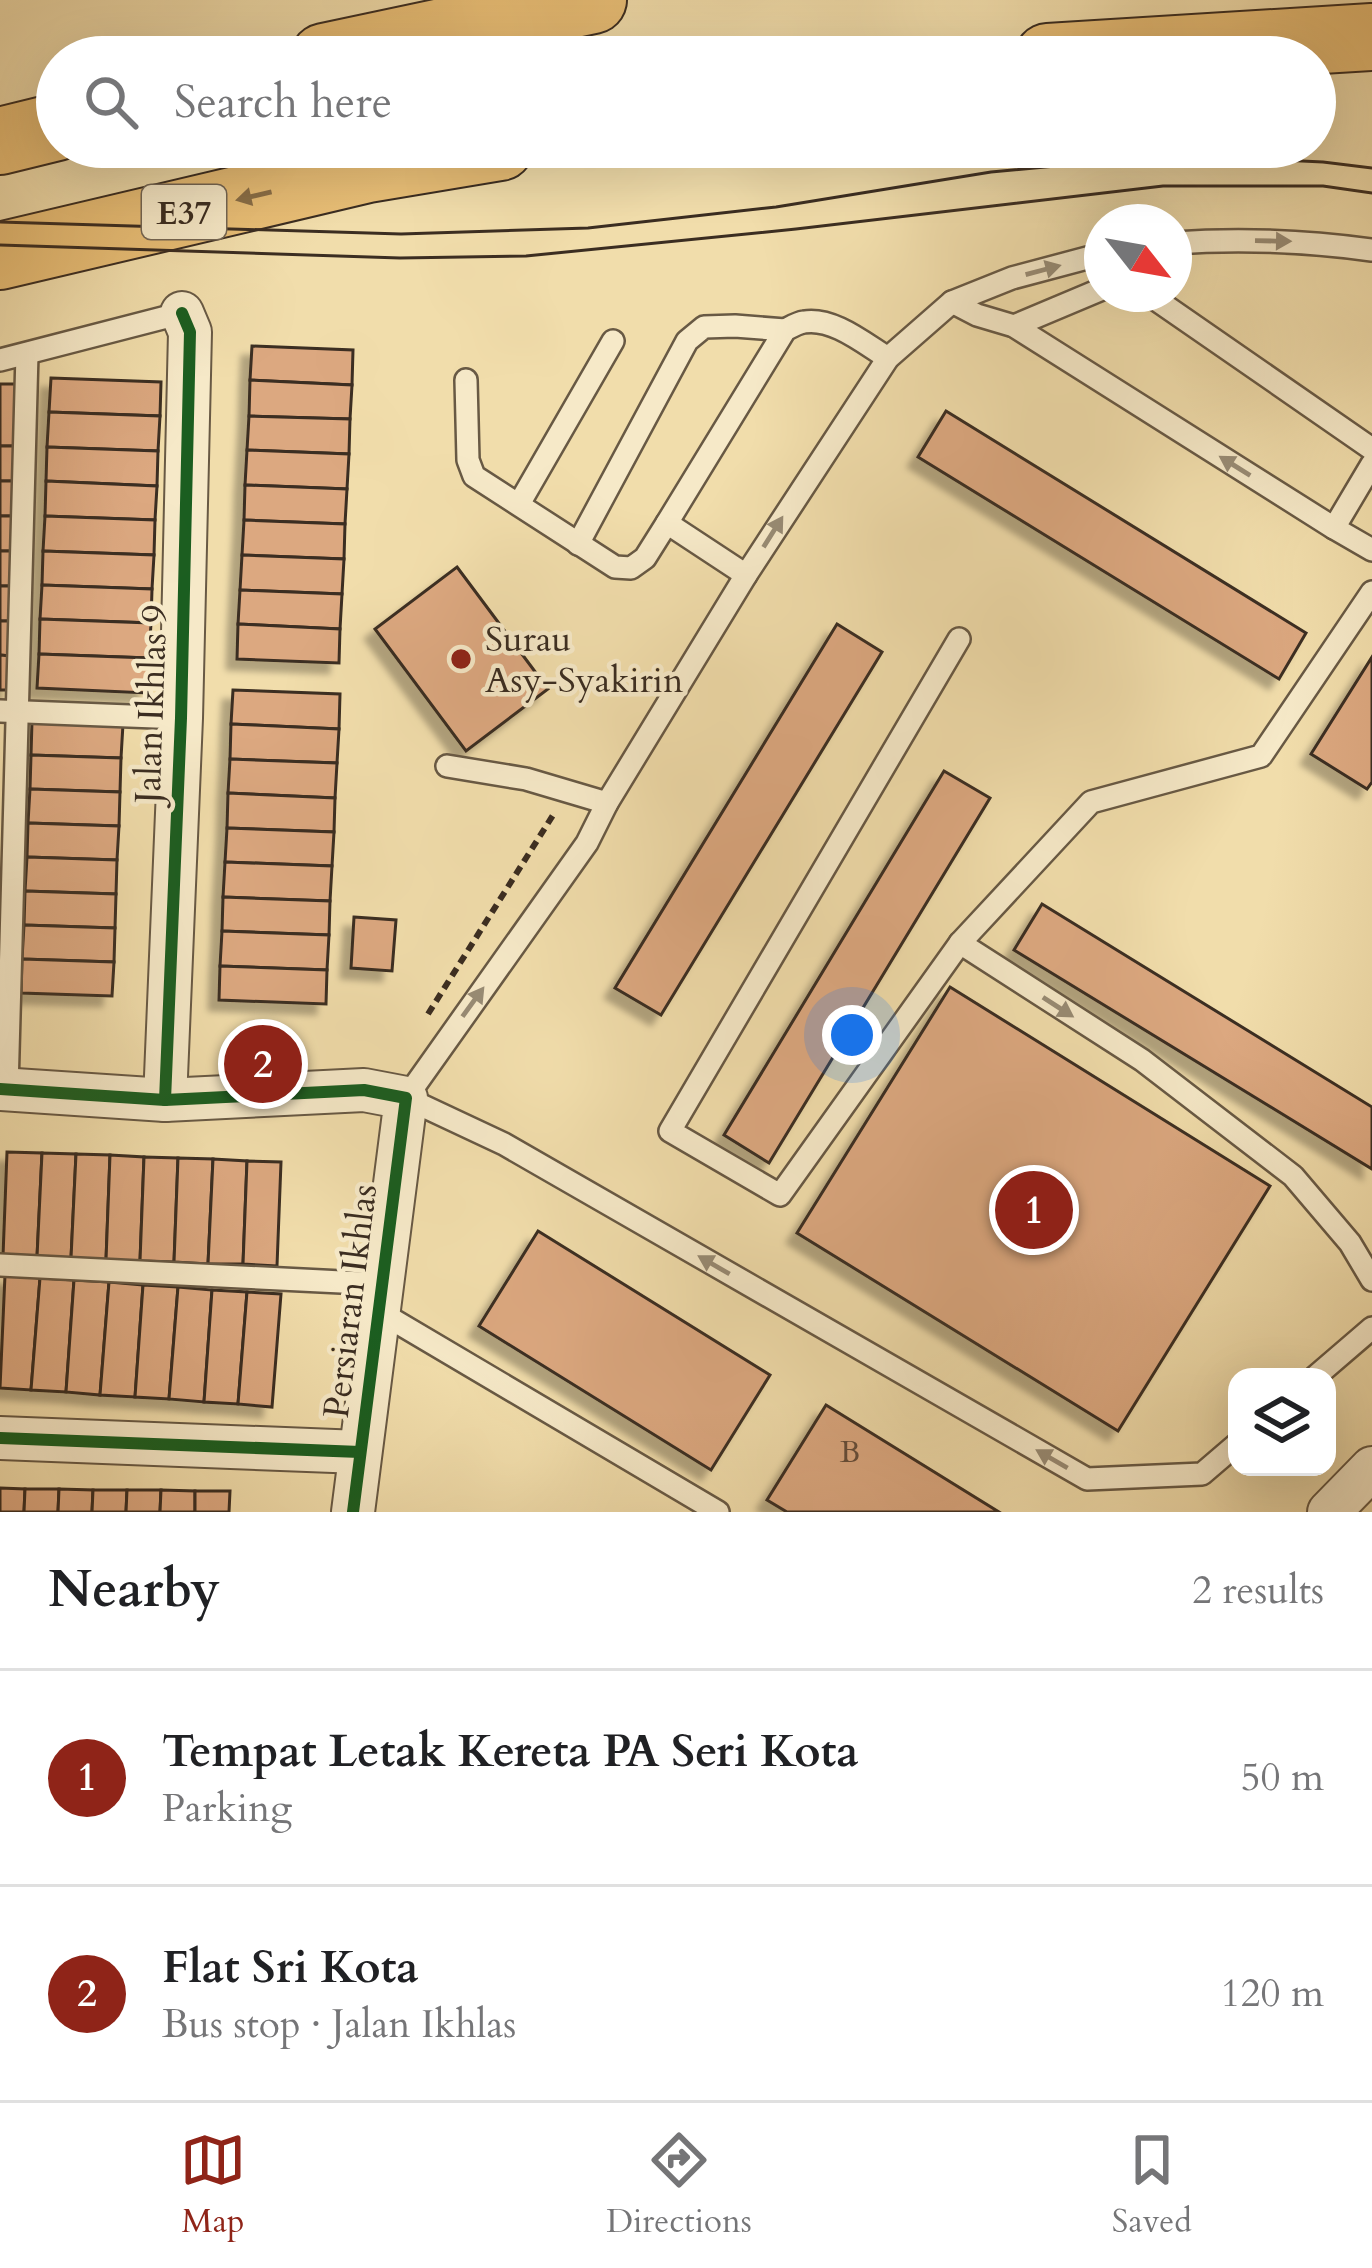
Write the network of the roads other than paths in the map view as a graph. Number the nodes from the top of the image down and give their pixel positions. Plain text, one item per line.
1 (593, 0) edge
2 (423, 36) edge
3 (1372, 37) edge
4 (1336, 39) edge
5 (36, 132) edge
6 (0, 141) edge
7 (374, 168) edge
8 (1192, 242) edge
9 (1372, 250) edge
10 (0, 256) edge
11 (1084, 259) edge
12 (1084, 297) edge
13 (952, 302) junction
14 (1174, 312) edge
15 (182, 313) joint
16 (1014, 326) junction
17 (785, 330) junction
18 (614, 341) dead end
19 (27, 354) junction
20 (888, 358) junction
21 (0, 360) edge
22 (466, 380) dead end
23 (1372, 448) edge
24 (1372, 464) edge
25 (519, 504) junction
26 (667, 524) junction
27 (1334, 528) junction
28 (578, 544) junction
29 (1372, 550) edge
30 (746, 575) junction
31 (1372, 592) edge
32 (959, 639) dead end
33 (9, 711) edge
34 (181, 718) junction
35 (447, 766) dead end
36 (607, 803) junction
37 (960, 943) junction
38 (3, 1089) edge
39 (406, 1097) junction
40 (165, 1100) junction
41 (0, 1265) edge
42 (1372, 1280) edge
43 (380, 1298) junction
44 (1372, 1328) edge
45 (1325, 1368) edge
46 (0, 1438) edge
47 (360, 1452) junction
48 (1228, 1452) edge
49 (1372, 1468) edge
50 (353, 1512) edge
51 (718, 1512) edge
52 (1329, 1512) edge

1 - 2 highway
3 - 4 highway
5 - 6 highway
7 -> 10 highway, E37
8 -> 9 lane
13 -> 11 lane
12 - 16 lane
13 - 16 lane
13 - 20 lane
14 - 23 lane
15 - 19 lane
15 - 34 street, Jalan Ikhlas 9
27 -> 16 lane
17 - 20 lane
17 - 26 lane
17 - 28 lane
18 - 25 lane
19 - 21 lane
19 - 33 lane
30 -> 20 lane
22 - 25 lane
24 - 27 lane
25 - 28 lane
26 - 28 lane
26 - 30 lane
27 - 29 lane
30 - 36 lane
31 - 37 lane
32 - 37 lane
33 - 34 lane
33 - 38 lane
34 - 40 street, Jalan Ikhlas 9
35 - 36 lane
39 -> 36 lane
37 -> 42 lane
38 - 40 street
39 - 40 street
39 - 43 street, Persiaran Ikhlas
48 -> 39 lane
41 - 43 lane
43 - 47 street, Persiaran Ikhlas
43 - 51 lane
44 - 45 lane
46 - 47 street
47 - 50 street, Persiaran Ikhlas
49 - 52 street

